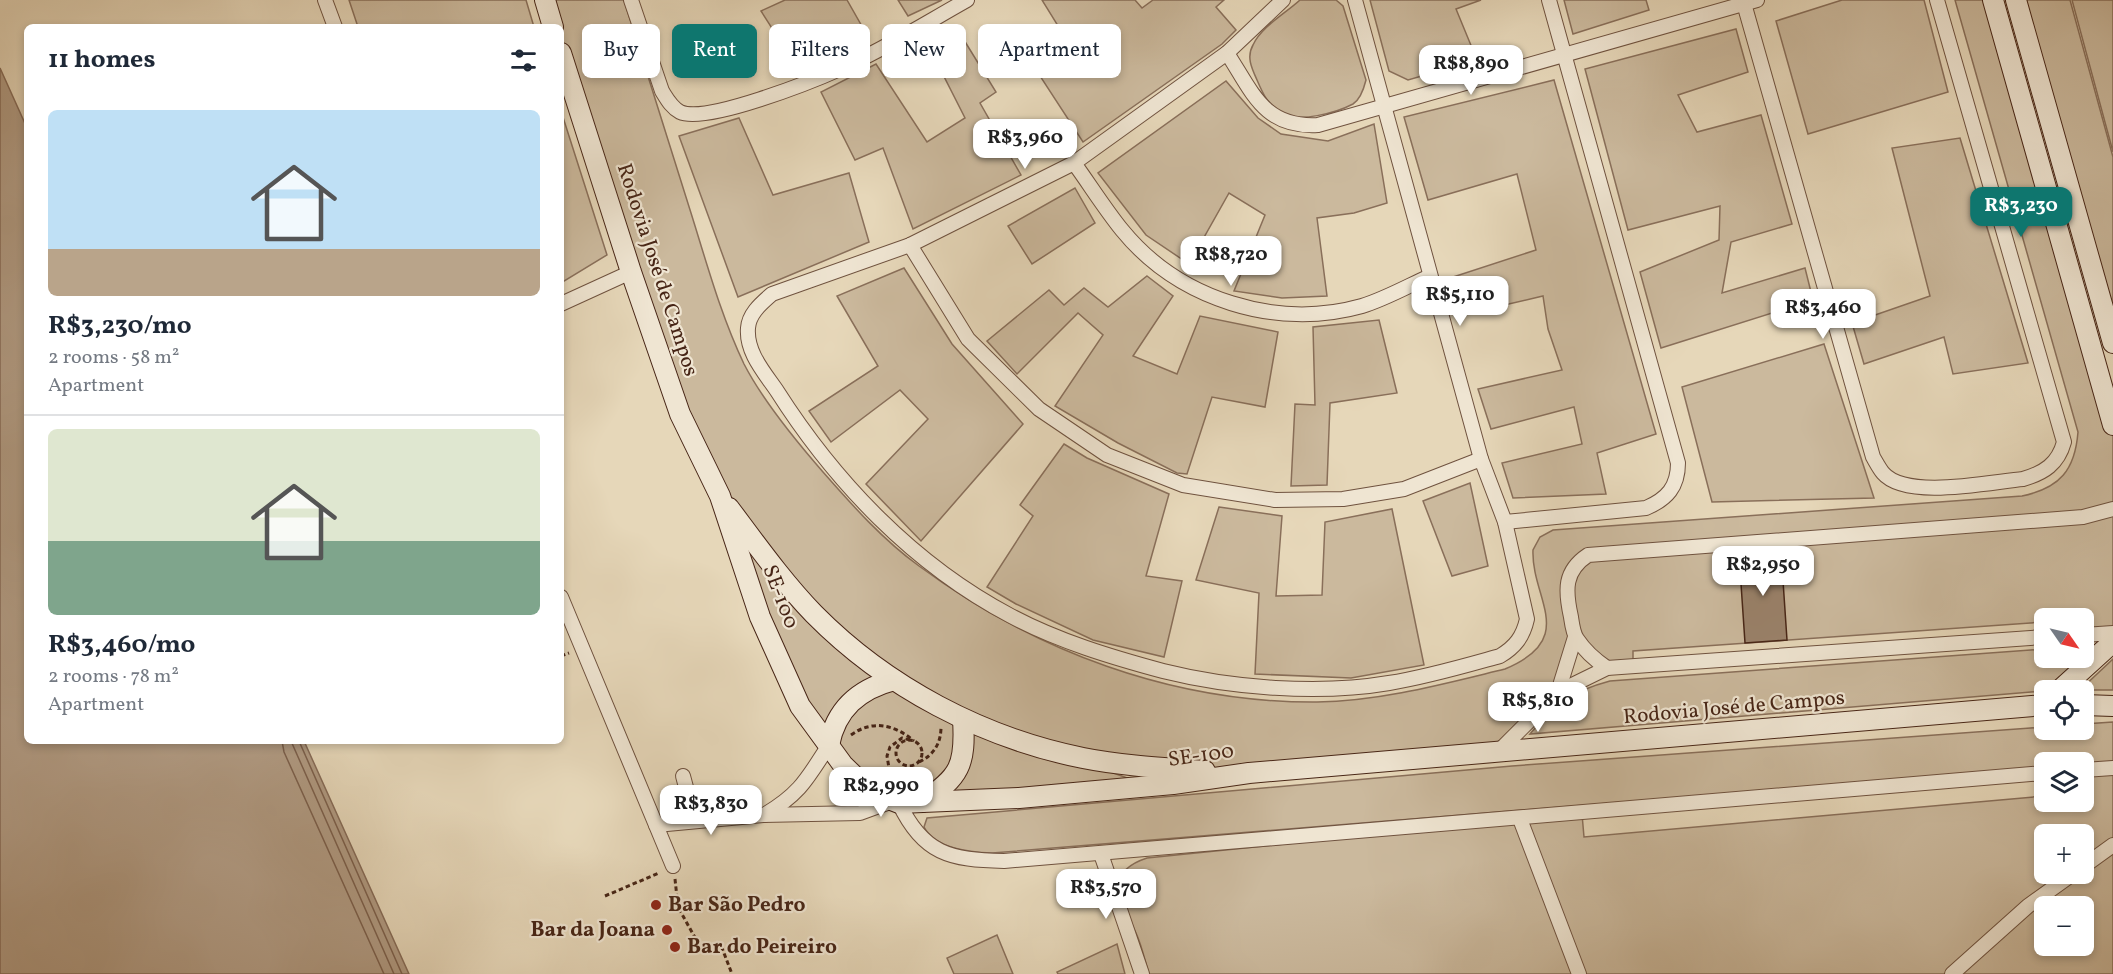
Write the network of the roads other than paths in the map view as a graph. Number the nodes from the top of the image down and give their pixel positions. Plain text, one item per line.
1 (326, 0) edge
2 (545, 0) edge
3 (631, 0) edge
4 (967, 0) edge
5 (1283, 0) edge
6 (1355, 0) edge
7 (1549, 0) edge
8 (1937, 0) edge
9 (1993, 0) edge
10 (2016, 0) edge
11 (1748, 1) edge
12 (334, 24) edge
13 (552, 24) edge
14 (1227, 52) junction
15 (1564, 54) junction
16 (564, 62) edge
17 (1385, 105) junction
18 (1074, 163) junction
19 (910, 245) junction
20 (631, 272) junction
21 (1430, 276) junction
22 (564, 303) edge
23 (2113, 343) edge
24 (2113, 425) edge
25 (1481, 459) junction
26 (720, 496) junction
27 (2113, 509) edge
28 (1505, 522) junction
29 (564, 604) edge
30 (2113, 633) edge
31 (2094, 634) edge
32 (1575, 637) junction
33 (2034, 638) edge
34 (2113, 642) edge
35 (1607, 668) junction
36 (894, 680) junction
37 (2071, 680) edge
38 (1558, 692) junction
39 (2034, 705) edge
40 (2094, 705) edge
41 (2113, 706) edge
42 (963, 719) junction
43 (831, 748) junction
44 (1497, 753) junction
45 (2113, 768) edge
46 (2094, 769) edge
47 (1249, 773) junction
48 (2034, 774) edge
49 (683, 776) dead end
50 (894, 802) junction
51 (920, 803) junction
52 (763, 815) junction
53 (1520, 819) junction
54 (695, 821) junction
55 (656, 825) junction
56 (2113, 845) edge
57 (1101, 854) junction
58 (2094, 859) edge
59 (673, 866) road end
60 (2059, 884) edge
61 (1142, 974) edge
62 (1579, 974) edge
63 (1952, 974) edge

1 - 12 street
2 - 13 main road
3 - 4 street
5 - 14 street
6 - 17 street
7 - 15 street
8 - 11 street
9 - 24 main road
10 - 23 main road
11 - 15 street
14 - 17 street
14 - 18 street
15 - 17 street
15 - 28 street
16 - 20 main road, Rodovia José de Campos / SE-100
17 - 21 street
18 - 19 street
18 - 21 street
19 - 25 street
19 - 28 street
20 - 22 street
20 - 26 main road, Rodovia José de Campos / SE-100
21 - 25 street
25 - 28 street
26 - 36 main road, SE-100 / SE-100
26 - 43 main road, SE-100 / SE-100
27 - 32 street
29 - 55 street
30 - 31 street
32 - 35 street
32 - 38 street
33 - 35 street
34 - 37 main road
35 - 38 street
36 - 42 main road, SE-100 / SE-100
36 - 43 main road
38 - 44 street
39 - 44 main road, Rodovia José de Campos
40 - 41 main road
42 - 47 main road, SE-100 / SE-100
42 - 51 main road
43 - 50 main road, SE-100 / SE-100
43 - 52 street
44 - 47 main road, Rodovia José de Campos
45 - 46 street
47 - 51 main road, SE-100 / SE-100
48 - 53 street
49 - 54 street
50 - 51 main road, SE-100 / SE-100
50 - 52 street
50 - 57 street
52 - 54 street
53 - 57 street
53 - 62 street
54 - 55 street
55 - 59 street
56 - 58 street
57 - 61 street
60 - 63 street

